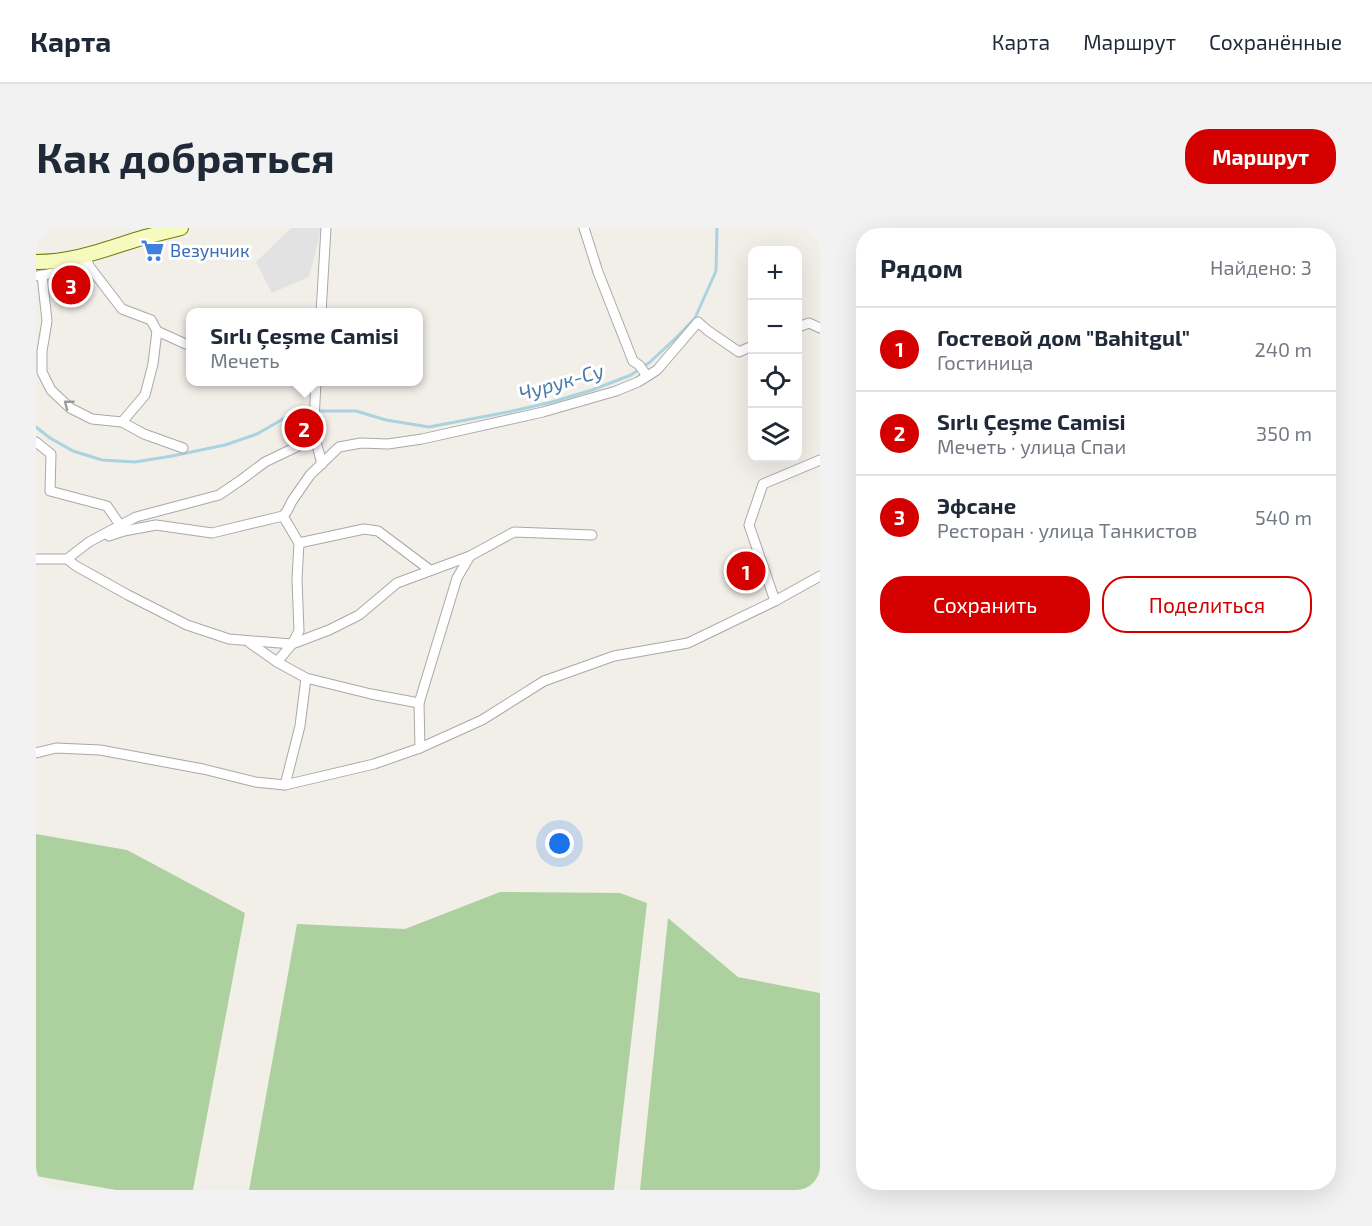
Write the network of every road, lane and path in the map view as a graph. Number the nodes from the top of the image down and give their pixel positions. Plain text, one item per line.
1 (181, 228) edge
2 (326, 228) edge
3 (584, 228) edge
4 (88, 261) junction
5 (36, 262) edge
6 (39, 275) edge
7 (321, 308) edge
8 (802, 325) edge
9 (820, 328) edge
10 (156, 331) junction
11 (186, 344) edge
12 (748, 348) edge
13 (644, 371) junction
14 (316, 386) edge
15 (122, 422) junction
16 (315, 438) junction
17 (36, 442) edge
18 (183, 448) dead end
19 (820, 460) edge
20 (322, 464) junction
21 (283, 516) junction
22 (120, 525) junction
23 (592, 535) dead end
24 (89, 542) junction
25 (299, 543) junction
26 (470, 556) junction
27 (36, 559) edge
28 (67, 559) junction
29 (430, 570) junction
30 (820, 576) edge
31 (775, 601) junction
32 (248, 642) junction
33 (292, 644) junction
34 (277, 662) junction
35 (306, 678) junction
36 (419, 703) junction
37 (420, 748) junction
38 (36, 753) edge
39 (285, 784) junction

1 - 4 main road
2 - 7 street
3 - 13 street
4 - 5 main road
4 - 6 street
4 - 10 street
15 -> 6 street
8 - 9 street
10 - 11 street
10 - 15 street
12 - 13 street
13 - 20 street
14 - 16 street
15 - 18 street
16 - 20 street
16 - 22 street
17 - 22 street
19 - 31 street
20 - 21 street
21 - 24 street
21 - 25 street
22 - 24 street
23 - 26 street
24 - 28 street
25 - 29 street
25 - 33 street
26 - 29 street
26 - 36 street
27 - 28 street
28 - 32 street
29 - 33 street
30 - 31 street
31 - 37 street
32 - 33 street
32 - 34 street
33 - 34 street
34 - 35 street
35 - 36 street
35 - 39 street
36 - 37 street
37 - 39 street
38 - 39 street

